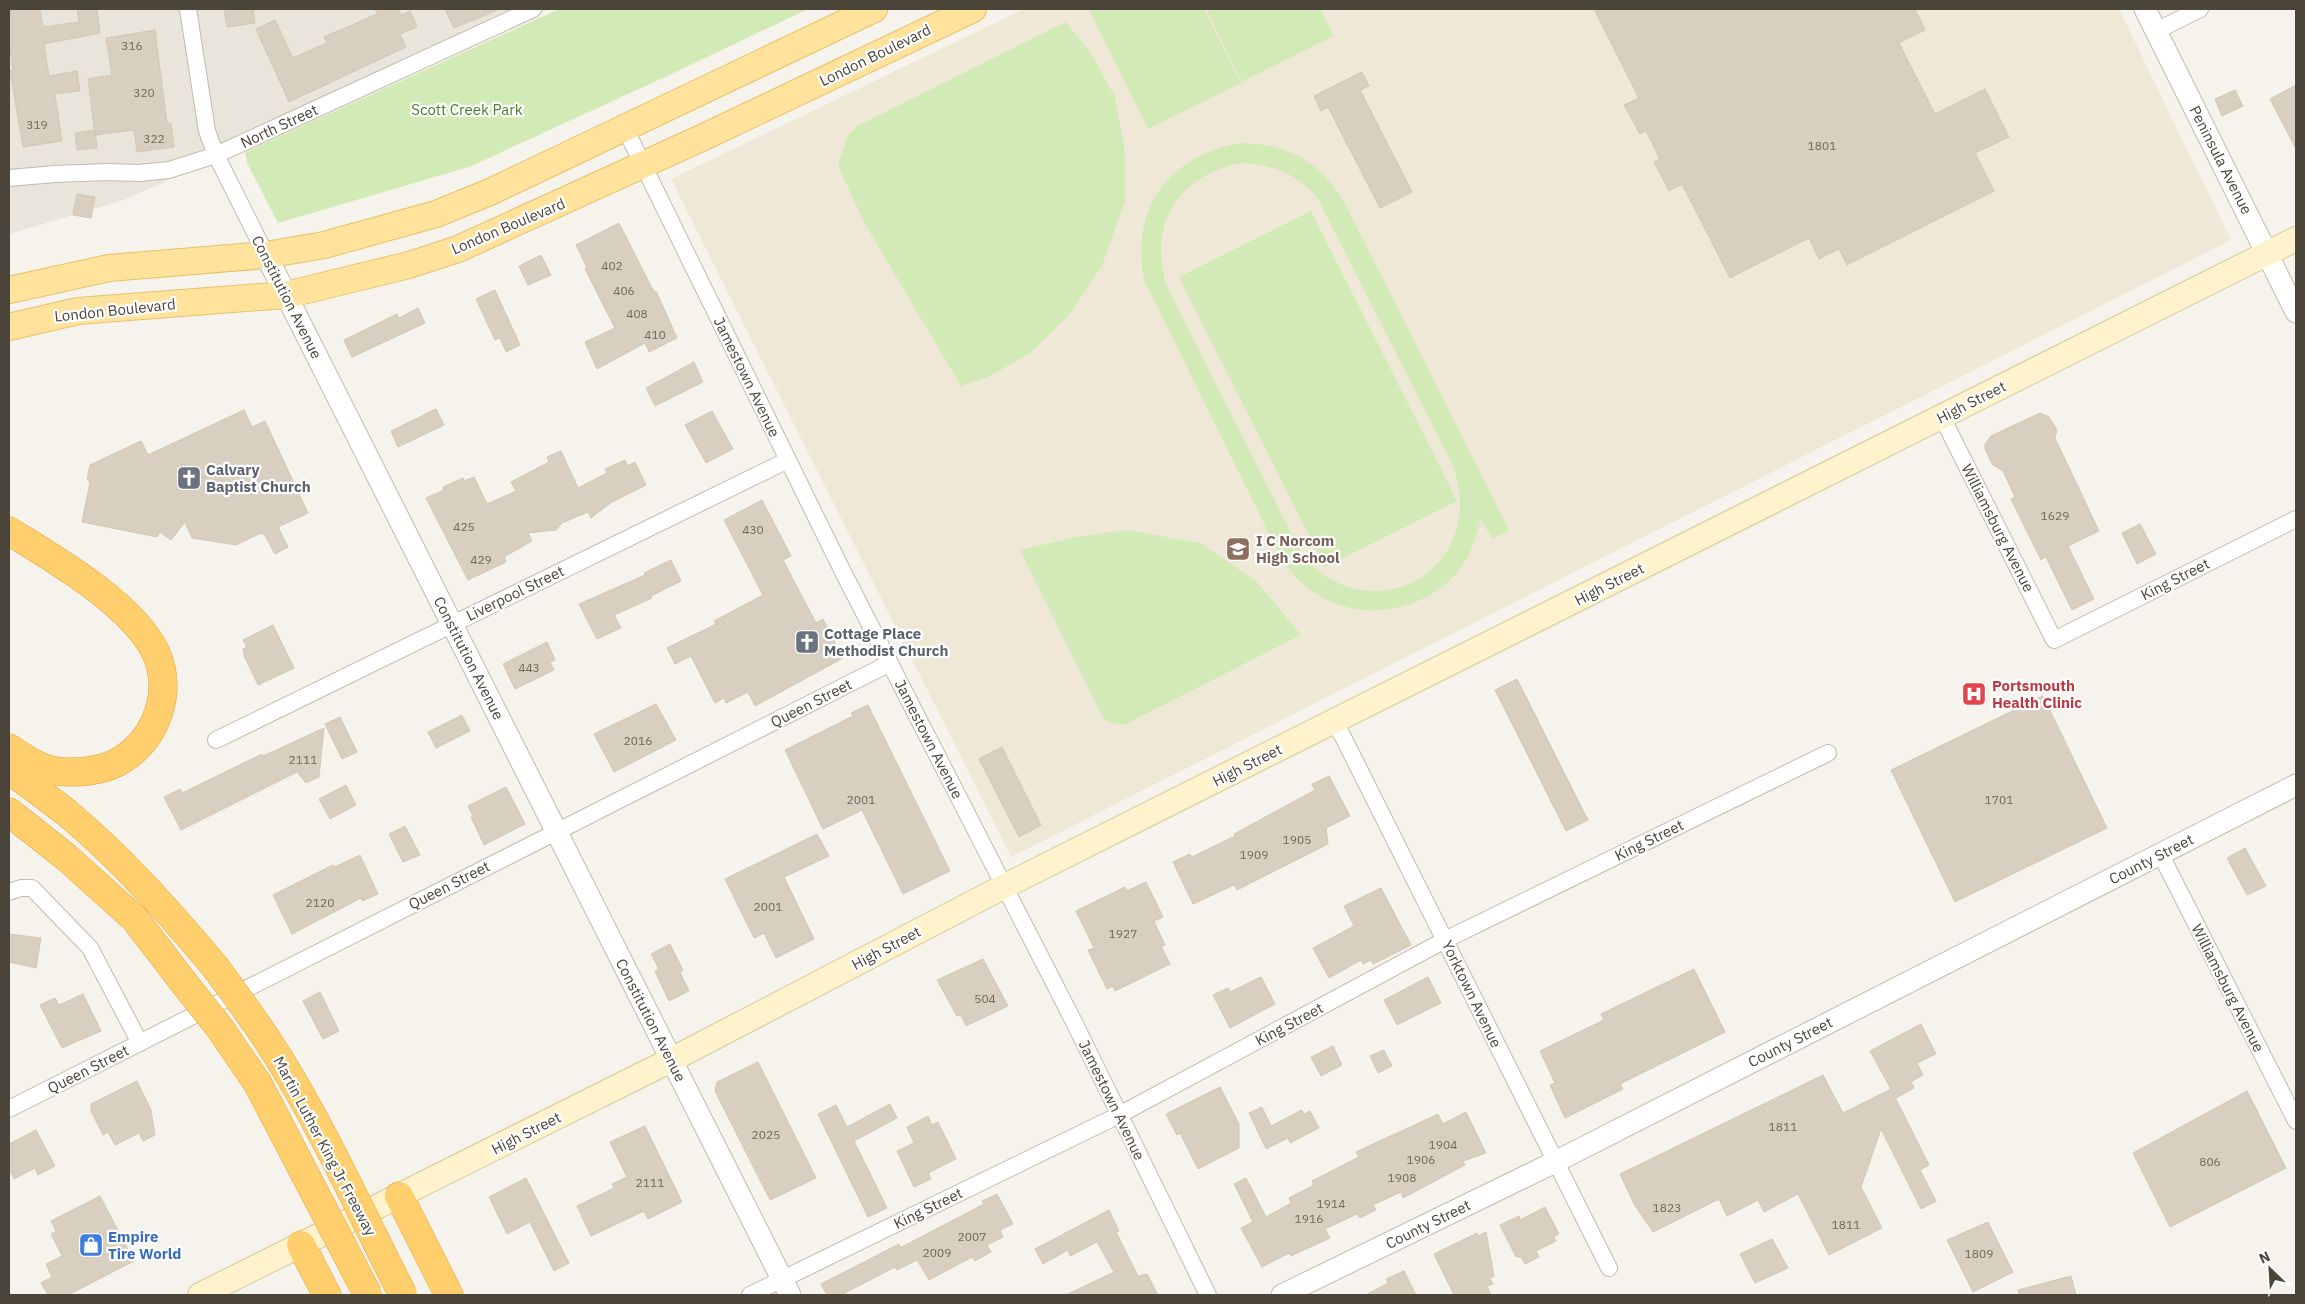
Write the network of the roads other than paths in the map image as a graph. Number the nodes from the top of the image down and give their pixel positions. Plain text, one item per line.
1 (188, 9) edge
2 (533, 9) edge
3 (874, 9) edge
4 (973, 9) edge
5 (2145, 9) edge
6 (2200, 9) edge
7 (2156, 31) junction
8 (624, 128) junction
9 (216, 155) junction
10 (643, 165) junction
11 (9, 178) edge
12 (2296, 239) edge
13 (2267, 253) junction
14 (266, 255) junction
15 (9, 290) edge
16 (286, 295) junction
17 (2296, 312) edge
18 (9, 327) edge
19 (1942, 416) junction
20 (788, 460) junction
21 (2296, 519) edge
22 (9, 530) edge
23 (452, 624) junction
24 (2054, 640) joint
25 (890, 663) junction
26 (1335, 721) junction
27 (216, 740) dead end
28 (9, 748) edge
29 (1828, 753) dead end
30 (9, 769) edge
31 (2296, 786) edge
32 (9, 812) edge
33 (556, 830) junction
34 (2162, 855) junction
35 (1003, 887) junction
36 (9, 892) edge
37 (1445, 940) junction
38 (140, 1043) junction
39 (671, 1060) junction
40 (9, 1109) edge
41 (1120, 1115) junction
42 (2296, 1121) edge
43 (1555, 1162) junction
44 (399, 1196) junction
45 (301, 1245) junction
46 (1609, 1268) dead end
47 (786, 1287) edge
48 (200, 1295) edge
49 (327, 1295) edge
50 (368, 1295) edge
51 (403, 1295) edge
52 (449, 1295) edge
53 (750, 1295) edge
54 (1208, 1295) edge
55 (1282, 1295) edge

1 - 9 street, Constitution Avenue
2 - 9 street, North Street
3 - 8 main road
4 - 10 main road, London Boulevard
5 - 7 street, Peninsula Avenue
6 - 7 street
7 - 13 street, Peninsula Avenue
8 - 10 street, Jamestown Avenue
8 - 14 main road
9 - 11 street, North Street
9 - 14 street, Constitution Avenue
10 - 16 main road, London Boulevard
10 - 20 street, Jamestown Avenue
12 - 13 main road, High Street
13 - 17 street, Peninsula Avenue
13 - 19 main road, High Street
14 - 15 main road
14 - 16 street, Constitution Avenue
16 - 18 main road, London Boulevard
16 - 23 street, Constitution Avenue
19 - 24 street, Williamsburg Avenue
19 - 26 main road, High Street
20 - 23 street, Liverpool Street
20 - 25 street, Jamestown Avenue
21 - 24 street, King Street
22 - 28 highway
23 - 27 street, Liverpool Street
23 - 33 street, Constitution Avenue
25 - 33 street, Queen Street
25 - 35 street, Jamestown Avenue
26 - 35 main road, High Street
26 - 37 street, Yorktown Avenue
29 - 37 street, King Street
30 - 51 highway, Martin Luther King Jr Freeway, bridge
31 - 34 street, County Street
32 - 50 highway, Martin Luther King Jr Freeway, bridge
33 - 38 street, Queen Street
33 - 39 street, Constitution Avenue
34 - 42 street, Williamsburg Avenue
34 - 43 street, County Street
35 - 39 main road, High Street
35 - 41 street, Jamestown Avenue
36 - 38 street
37 - 41 street, King Street
37 - 43 street, Yorktown Avenue
38 - 40 street, Queen Street
39 - 44 main road, High Street
39 - 47 street, Constitution Avenue
41 - 47 street, King Street
41 - 54 street, Jamestown Avenue
43 - 46 street, Yorktown Avenue
43 - 55 street, County Street
44 - 45 main road, High Street
44 - 52 highway
45 - 48 main road, High Street
45 - 49 highway
47 - 53 street, King Street

